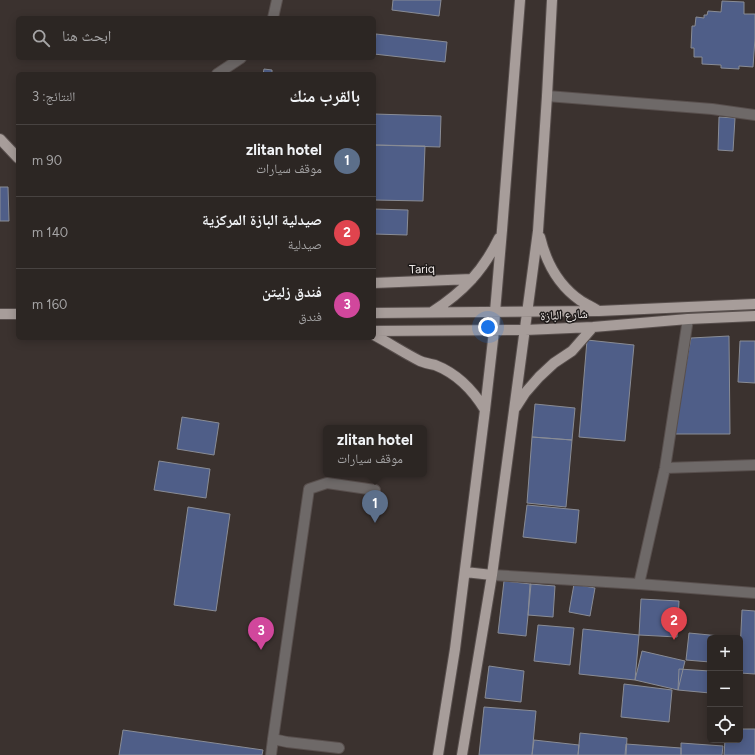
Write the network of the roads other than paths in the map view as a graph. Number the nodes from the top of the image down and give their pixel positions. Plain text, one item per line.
1 (277, 0) edge
2 (520, 0) edge
3 (552, 0) edge
4 (273, 16) edge
5 (238, 60) edge
6 (220, 72) edge
7 (547, 96) junction
8 (755, 115) edge
9 (0, 139) edge
10 (16, 156) edge
11 (502, 230) junction
12 (538, 231) junction
13 (472, 279) junction
14 (376, 283) edge
15 (755, 304) edge
16 (527, 311) junction
17 (599, 311) junction
18 (432, 312) junction
19 (495, 312) junction
20 (376, 313) edge
21 (0, 314) edge
22 (16, 314) edge
23 (755, 316) edge
24 (688, 319) junction
25 (594, 327) junction
26 (525, 330) junction
27 (376, 331) edge
28 (494, 331) junction
29 (376, 336) edge
30 (485, 410) junction
31 (514, 411) junction
32 (755, 465) edge
33 (665, 468) junction
34 (375, 490) dead end
35 (466, 572) junction
36 (492, 575) junction
37 (639, 584) junction
38 (755, 593) edge
39 (273, 739) junction
40 (338, 748) dead end
41 (270, 755) edge
42 (438, 755) edge
43 (462, 755) edge

1 - 4 street
2 - 11 main road
3 - 7 main road
5 - 6 street
7 - 8 street
7 - 12 main road
9 - 10 main road
11 - 13 main road
11 - 19 main road
12 - 16 main road
12 - 17 main road
13 - 14 main road, Tariq
13 - 18 main road
15 - 17 main road, شارع البازة
16 - 17 main road, شارع البازة
16 - 19 main road, شارع البازة
16 - 26 main road
18 - 19 main road, شارع البازة
18 - 20 main road, شارع البازة
19 - 28 main road
21 - 22 main road
23 - 24 main road, شارع البازة
24 - 25 main road, شارع البازة
24 - 33 street
25 - 26 main road, شارع البازة
25 - 31 main road
26 - 28 main road, شارع البازة
26 - 31 main road
27 - 28 main road, شارع البازة
28 - 30 main road
29 - 30 main road
30 - 35 main road
31 - 36 main road
32 - 33 street
33 - 37 street
34 - 39 street
35 - 36 main road
35 - 42 main road
36 - 37 street
36 - 43 main road
37 - 38 street
39 - 40 street
39 - 41 street

